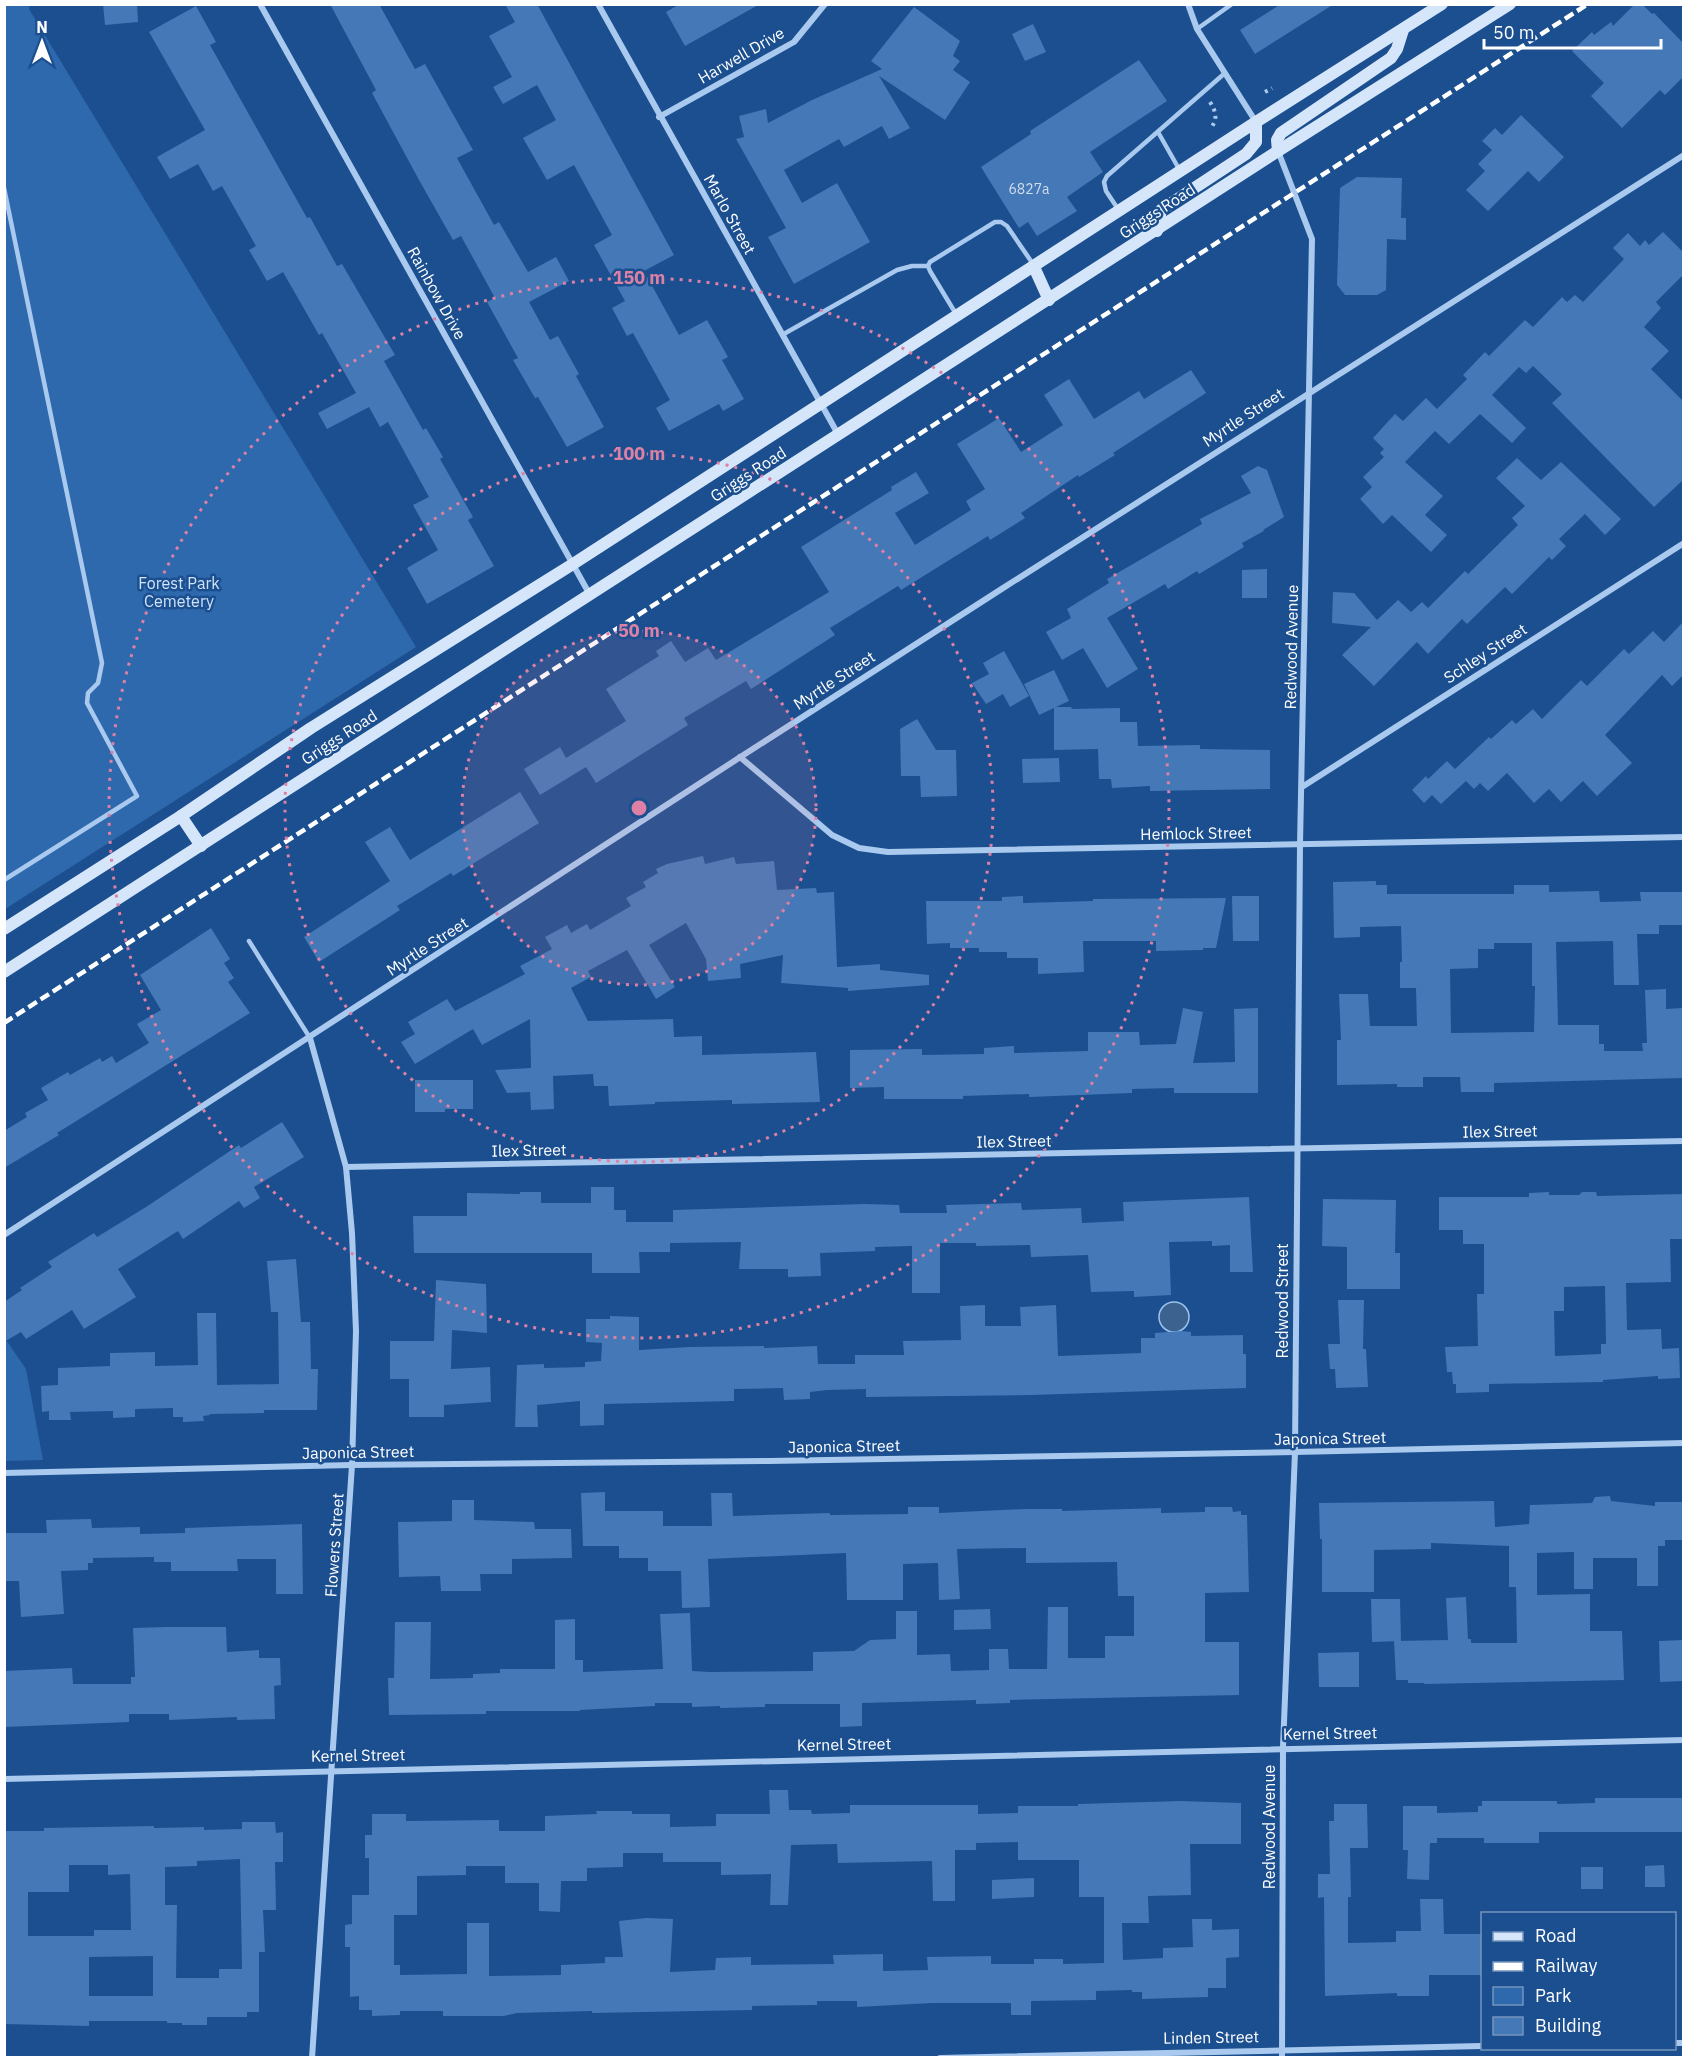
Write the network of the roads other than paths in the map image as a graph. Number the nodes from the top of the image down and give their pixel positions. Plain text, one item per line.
1 (260, 4) edge
2 (598, 4) edge
3 (825, 4) edge
4 (1188, 4) edge
5 (1232, 4) edge
6 (1442, 4) edge
7 (1510, 4) edge
8 (1197, 29) junction
9 (1403, 30) junction
10 (1226, 74) junction
11 (659, 117) junction
12 (1256, 122) junction
13 (1158, 132) junction
14 (1278, 151) junction
15 (1683, 155) edge
16 (1181, 171) junction
17 (4, 188) edge
18 (1120, 212) junction
19 (1157, 231) junction
20 (928, 266) junction
21 (1035, 267) junction
22 (1049, 300) junction
23 (957, 316) junction
24 (782, 334) junction
25 (1309, 391) junction
26 (821, 404) junction
27 (839, 436) junction
28 (1683, 543) edge
29 (573, 564) junction
30 (590, 595) junction
31 (740, 757) junction
32 (1302, 787) junction
33 (181, 816) junction
34 (1683, 837) edge
35 (1300, 845) junction
36 (201, 846) junction
37 (4, 880) edge
38 (4, 929) edge
39 (249, 941) dead end
40 (4, 972) edge
41 (310, 1038) junction
42 (1683, 1141) edge
43 (1297, 1149) junction
44 (346, 1167) junction
45 (4, 1235) edge
46 (1683, 1443) edge
47 (1295, 1452) junction
48 (352, 1465) junction
49 (4, 1473) edge
50 (1683, 1740) edge
51 (1283, 1747) junction
52 (332, 1769) junction
53 (4, 1779) edge
54 (1481, 2046) edge
55 (1282, 2049) junction
56 (312, 2058) edge
57 (940, 2058) edge
58 (1282, 2058) edge

1 - 29 street, Rainbow Drive
2 - 11 street, Marlo Street
3 - 11 street, Harwell Drive
4 - 8 street
5 - 8 lane
6 - 9 main road, Griggs Road
7 - 14 main road, Griggs Road
8 - 10 street
9 - 12 main road, Griggs Road
9 - 14 main road
10 - 12 street
10 - 13 lane
11 - 24 street, Marlo Street
12 - 16 main road, Griggs Road
12 - 19 main road
13 - 16 lane
13 - 18 lane
14 - 19 main road, Griggs Road
14 - 25 street, Redwood Avenue
15 - 25 street, Myrtle Street
16 - 18 main road, Griggs Road
17 - 37 lane
18 - 21 main road, Griggs Road
19 - 22 main road, Griggs Road
20 - 21 lane
20 - 23 lane
20 - 24 lane
21 - 22 main road
21 - 23 main road, Griggs Road
22 - 27 main road, Griggs Road
23 - 26 main road, Griggs Road
24 - 26 street, Marlo Street
25 - 31 street, Myrtle Street
25 - 32 street, Redwood Avenue
26 - 27 street, Marlo Street
26 - 29 main road, Griggs Road
27 - 30 main road, Griggs Road
28 - 32 street, Schley Street
29 - 30 street, Rainbow Drive
29 - 33 main road, Griggs Road
30 - 36 main road, Griggs Road
31 - 35 street, Hemlock Street
31 - 41 street, Myrtle Street
32 - 35 street, Redwood Avenue
33 - 36 main road
33 - 38 main road, Griggs Road
34 - 35 street, Hemlock Street
35 - 43 street, Redwood Avenue
36 - 40 main road, Griggs Road
39 - 41 lane
41 - 44 street, Flowers Street
41 - 45 street, Myrtle Street
42 - 43 street, Ilex Street
43 - 44 street, Ilex Street
43 - 47 street, Redwood Street
44 - 48 street, Flowers Street
46 - 47 street, Japonica Street
47 - 48 street, Japonica Street
47 - 51 street, Redwood Avenue
48 - 49 street, Japonica Street
48 - 52 street, Flowers Street
50 - 51 street, Kernel Street
51 - 52 street, Kernel Street
51 - 55 street, Redwood Avenue
52 - 53 street, Kernel Street
52 - 56 street, Flowers Street
54 - 55 street, Linden Street
55 - 57 street, Linden Street
55 - 58 street, Redwood Avenue

